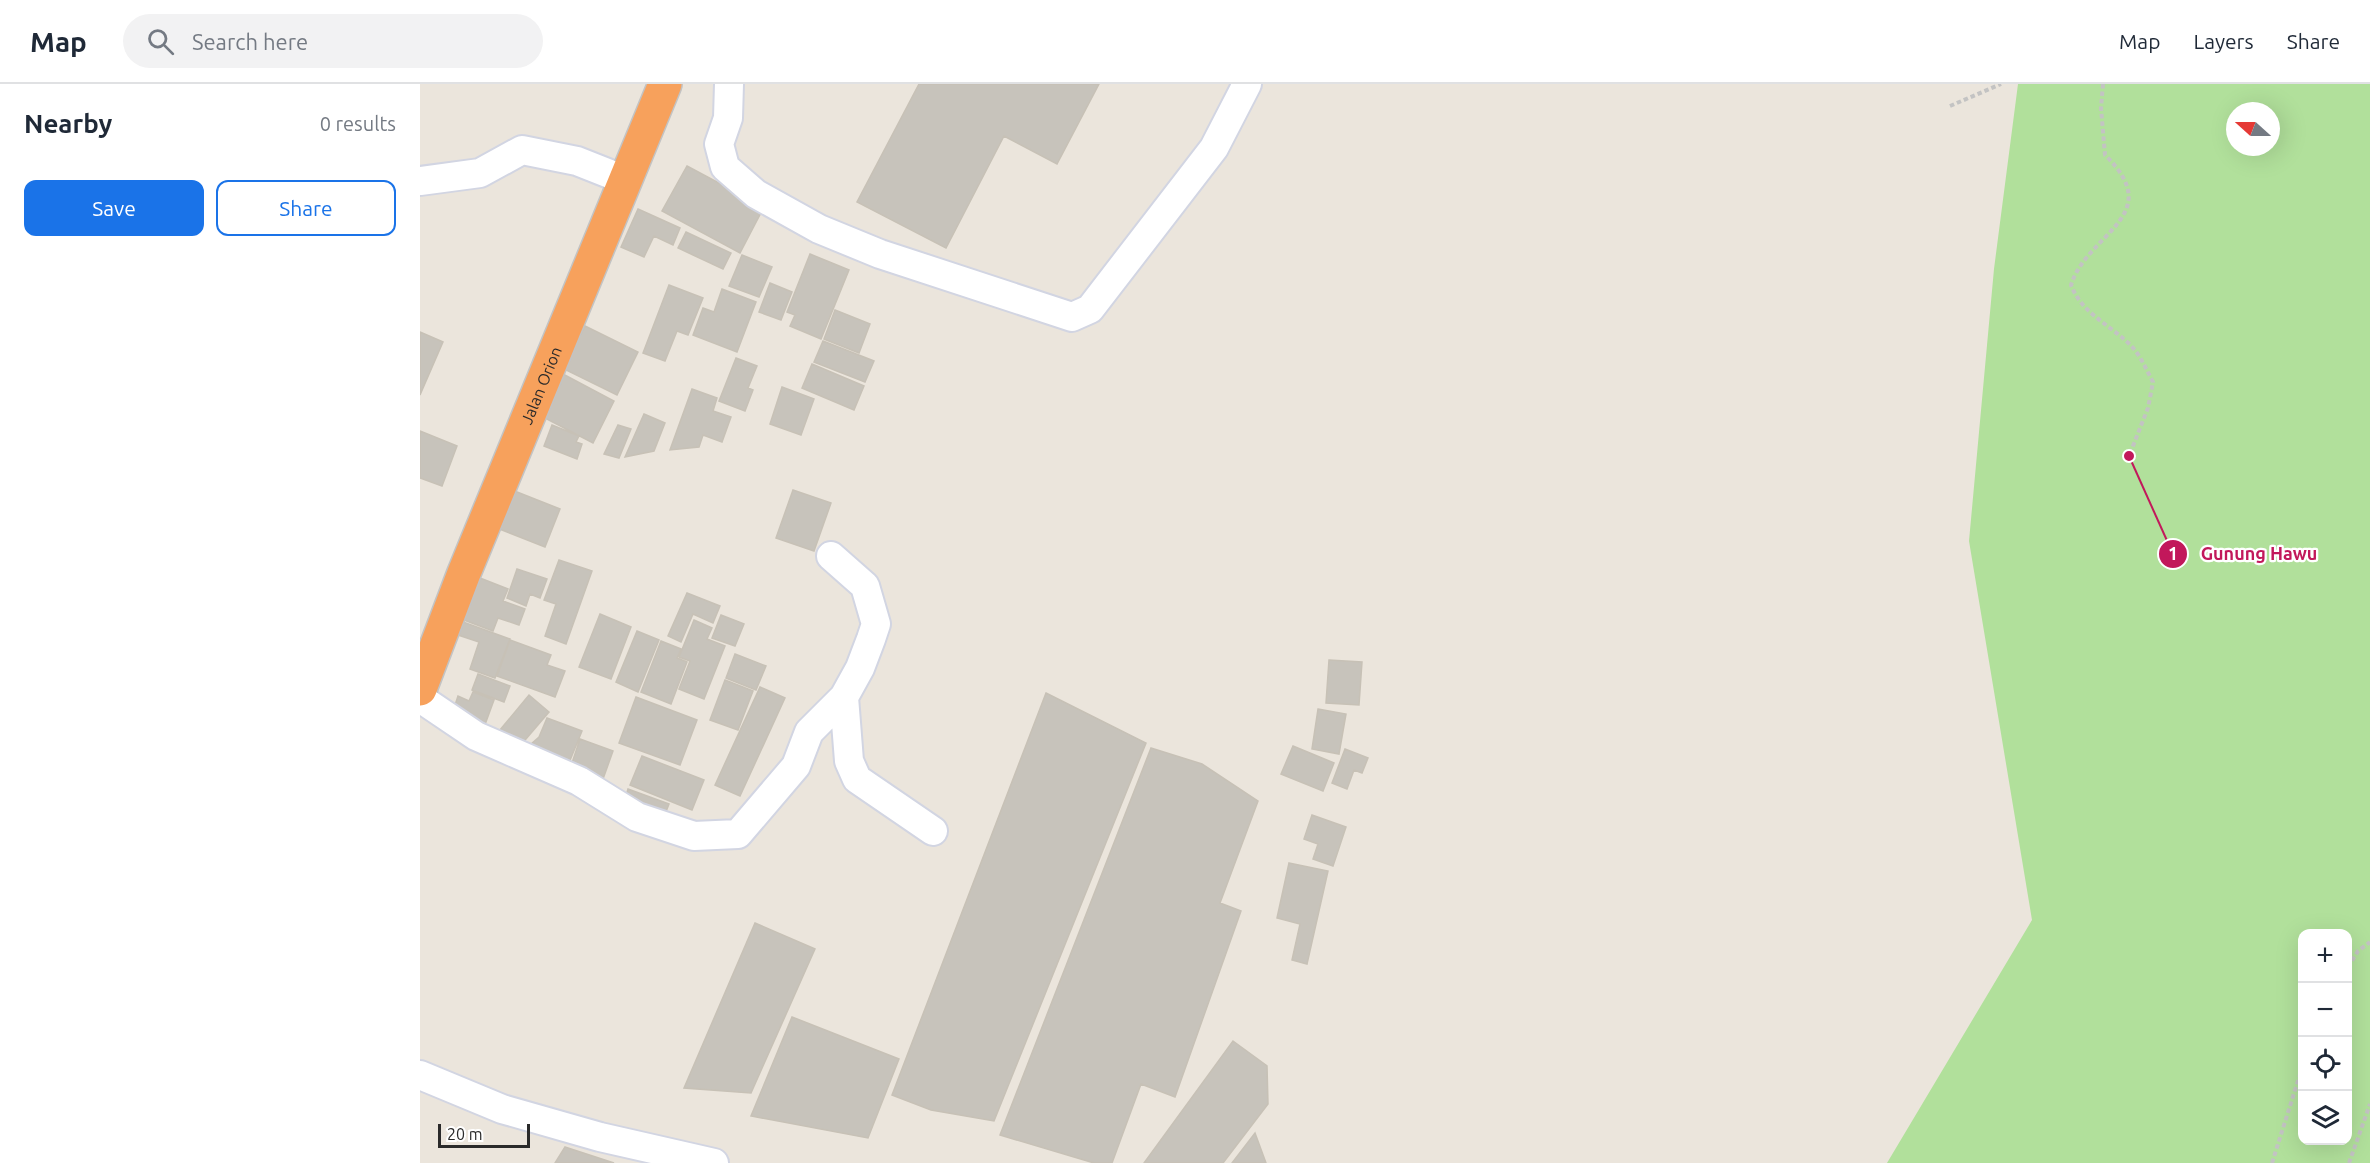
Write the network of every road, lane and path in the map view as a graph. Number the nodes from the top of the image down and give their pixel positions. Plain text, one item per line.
1 (665, 84) edge
2 (729, 84) edge
3 (1247, 84) edge
4 (2001, 84) edge
5 (2103, 84) edge
6 (1950, 106) dead end
7 (625, 180) junction
8 (420, 181) edge
9 (2129, 456) dead end
10 (831, 556) dead end
11 (420, 688) edge
12 (844, 697) junction
13 (420, 698) edge
14 (933, 831) dead end
15 (2370, 942) edge
16 (2352, 961) edge
17 (420, 1075) edge
18 (2298, 1081) edge
19 (2370, 1104) edge
20 (714, 1163) edge
21 (2272, 1163) edge
22 (2349, 1163) edge

1 - 7 highway, Jalan Orion
2 - 3 street
4 - 6 path
5 - 9 path
7 - 8 street
7 - 11 highway, Jalan Orion
10 - 12 street
12 - 13 street
12 - 14 street
15 - 16 path
17 - 20 street
18 - 21 path
19 - 22 path

